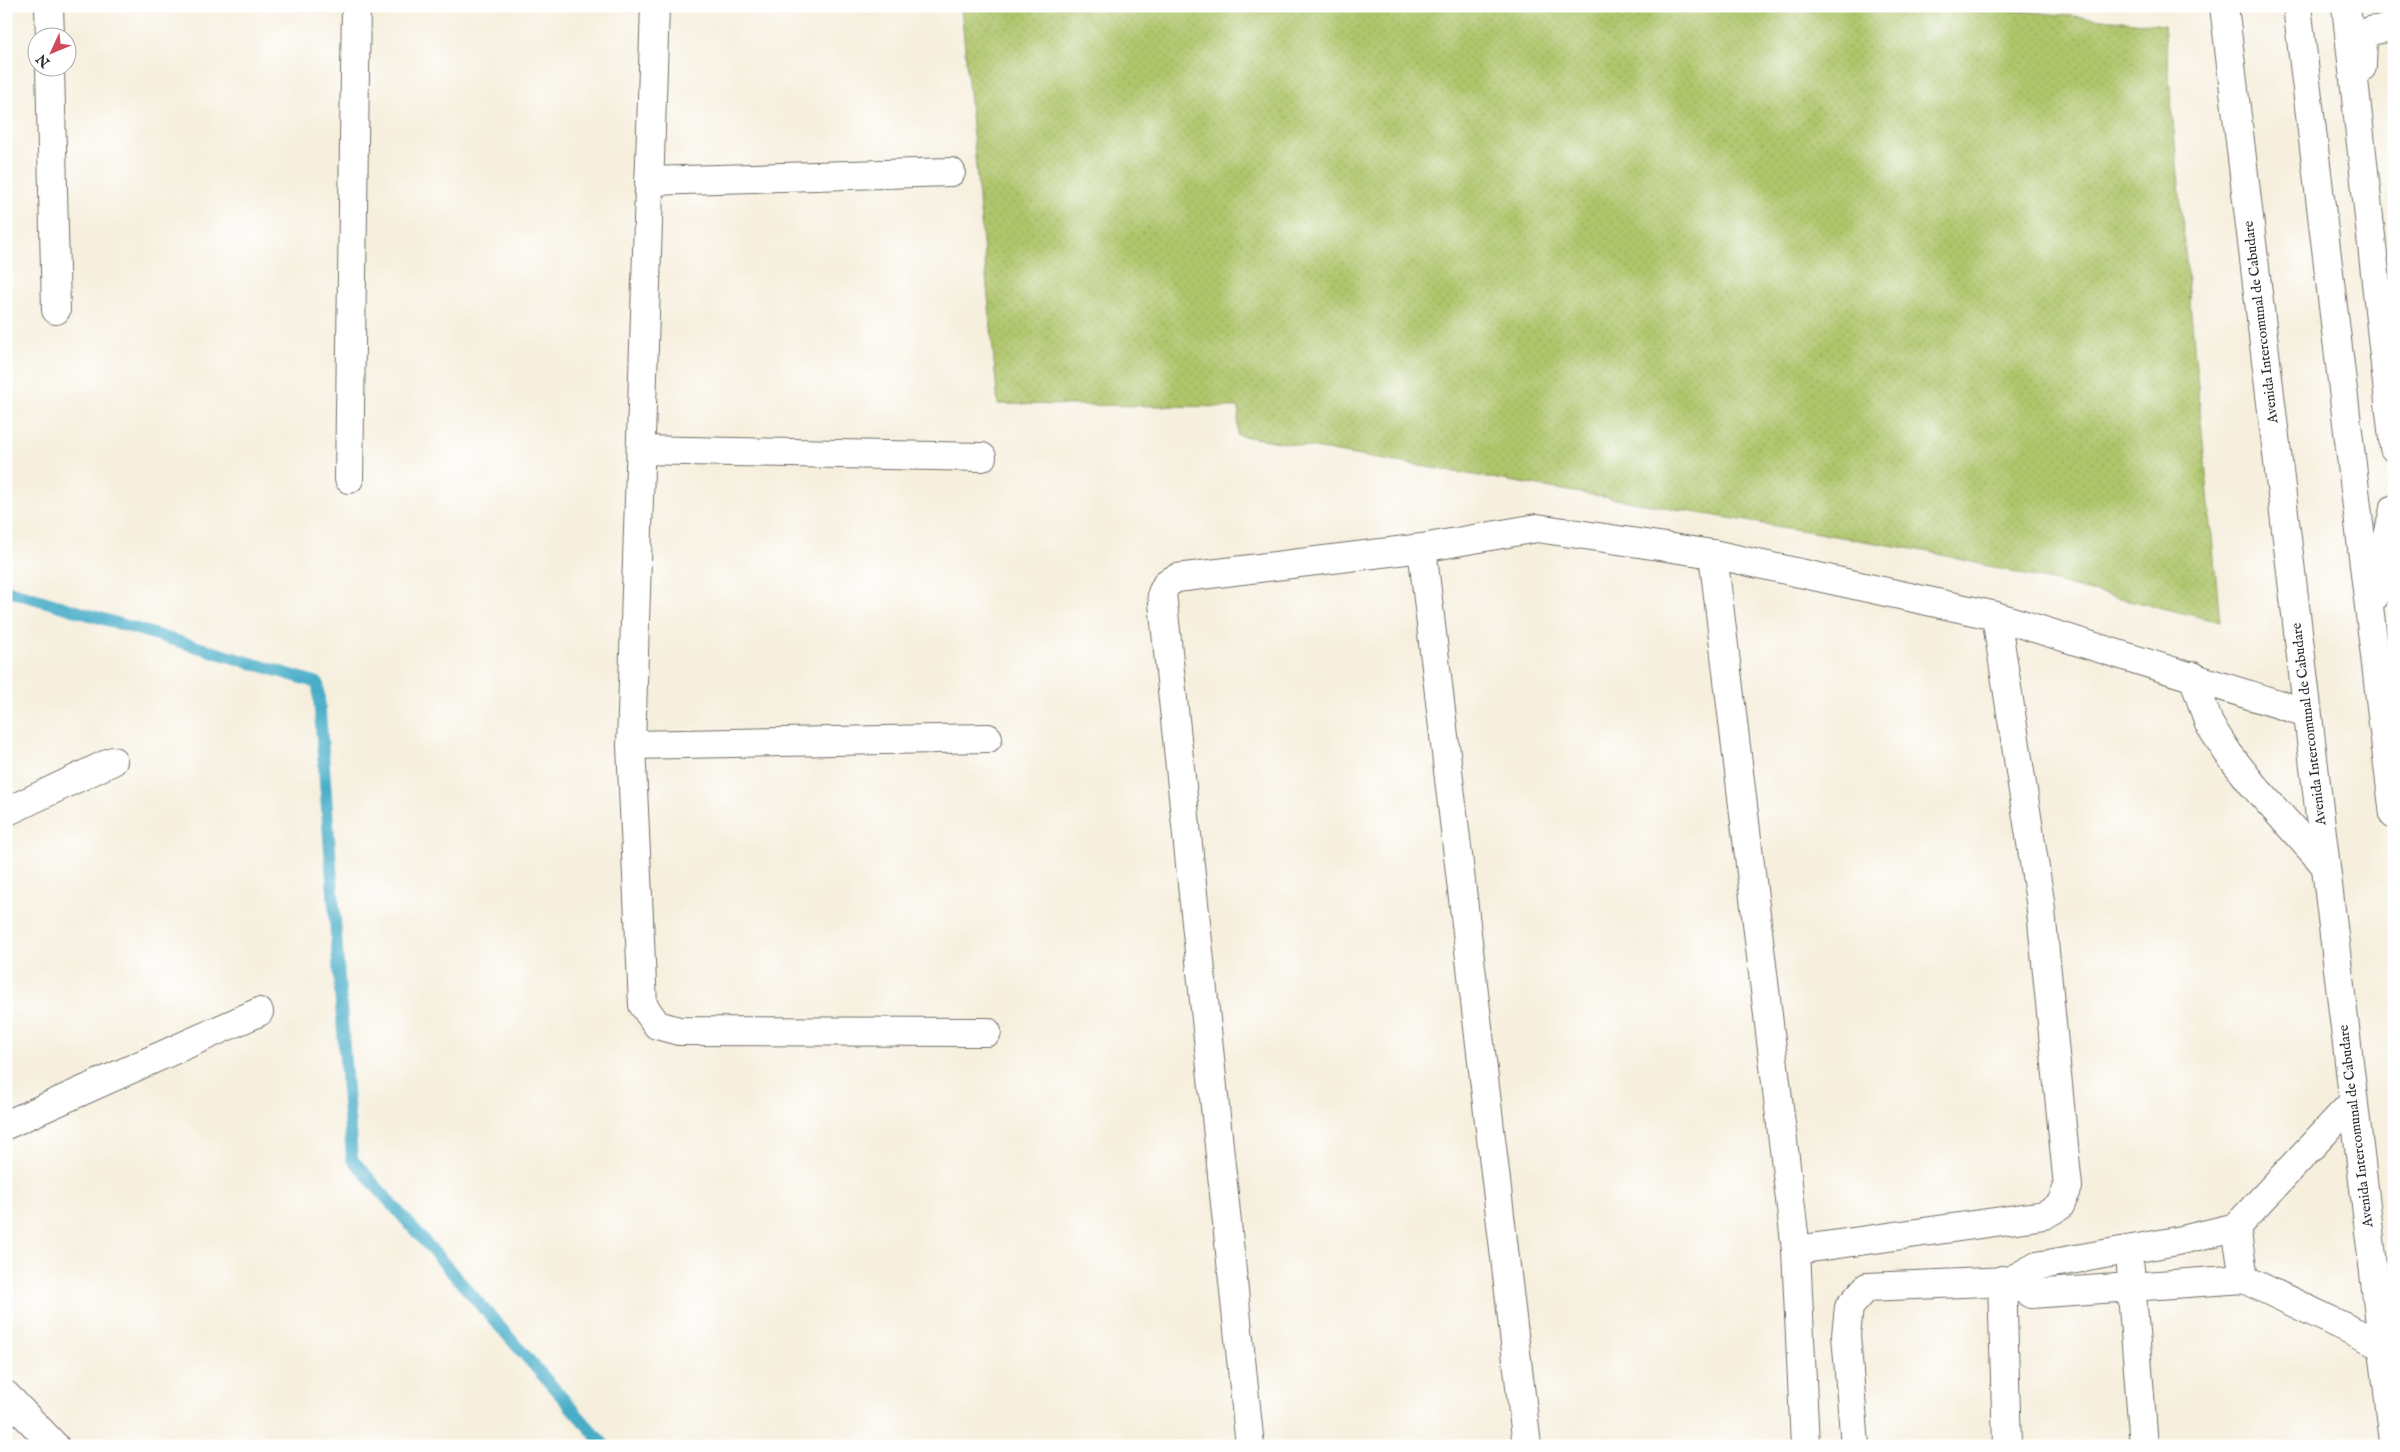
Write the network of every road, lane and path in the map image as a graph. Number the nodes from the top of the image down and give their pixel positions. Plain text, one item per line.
1 (49, 6) edge
2 (356, 6) edge
3 (655, 6) edge
4 (2224, 6) edge
5 (2297, 6) edge
6 (2346, 6) edge
7 (2394, 27) edge
8 (50, 28) edge
9 (50, 78) edge
10 (951, 172) dead end
11 (649, 181) junction
12 (2394, 299) edge
13 (56, 310) dead end
14 (2394, 448) edge
15 (641, 450) junction
16 (982, 457) dead end
17 (349, 479) dead end
18 (2394, 509) edge
19 (1422, 548) junction
20 (1713, 554) junction
21 (1996, 616) junction
22 (2371, 617) junction
23 (2193, 676) junction
24 (2307, 713) junction
25 (988, 738) dead end
26 (631, 745) junction
27 (113, 761) dead end
28 (6, 812) edge
29 (2394, 815) edge
30 (2325, 866) junction
31 (259, 1012) dead end
32 (987, 1032) dead end
33 (2353, 1102) junction
34 (6, 1125) edge
35 (2236, 1227) junction
36 (1796, 1250) junction
37 (2128, 1250) junction
38 (2244, 1279) junction
39 (2006, 1281) junction
40 (2132, 1287) junction
41 (2382, 1345) junction
42 (6, 1395) edge
43 (2394, 1442) edge
44 (55, 1446) edge
45 (1250, 1446) edge
46 (1527, 1446) edge
47 (1805, 1446) edge
48 (1855, 1446) edge
49 (2007, 1446) edge
50 (2144, 1446) edge

1 - 8 main road
2 - 17 main road
3 - 11 main road
4 - 24 main road, Avenida Intercomunal de Cabudare
5 - 22 main road
6 - 14 main road
7 - 12 main road
9 - 13 main road
10 - 11 main road
11 - 15 main road
15 - 16 main road
15 - 26 main road
18 - 22 main road
19 - 20 main road
19 - 45 main road
19 - 46 main road
20 - 21 main road
20 - 36 main road
21 - 23 main road
21 - 36 main road
22 - 29 main road
23 - 24 main road
23 - 30 main road
24 - 30 main road, Avenida Intercomunal de Cabudare
25 - 26 main road
26 - 32 main road
27 - 28 main road
30 - 33 main road, Avenida Intercomunal de Cabudare
31 - 34 main road
33 - 35 main road
33 - 41 main road, Avenida Intercomunal de Cabudare
35 - 37 main road
35 - 38 main road
36 - 47 main road
37 - 39 main road
37 - 40 main road
38 - 40 main road
38 - 41 main road
39 - 40 main road
39 - 48 main road
39 - 49 main road
40 - 50 main road
41 - 43 main road, Avenida Intercomunal de Cabudare
42 - 44 main road

